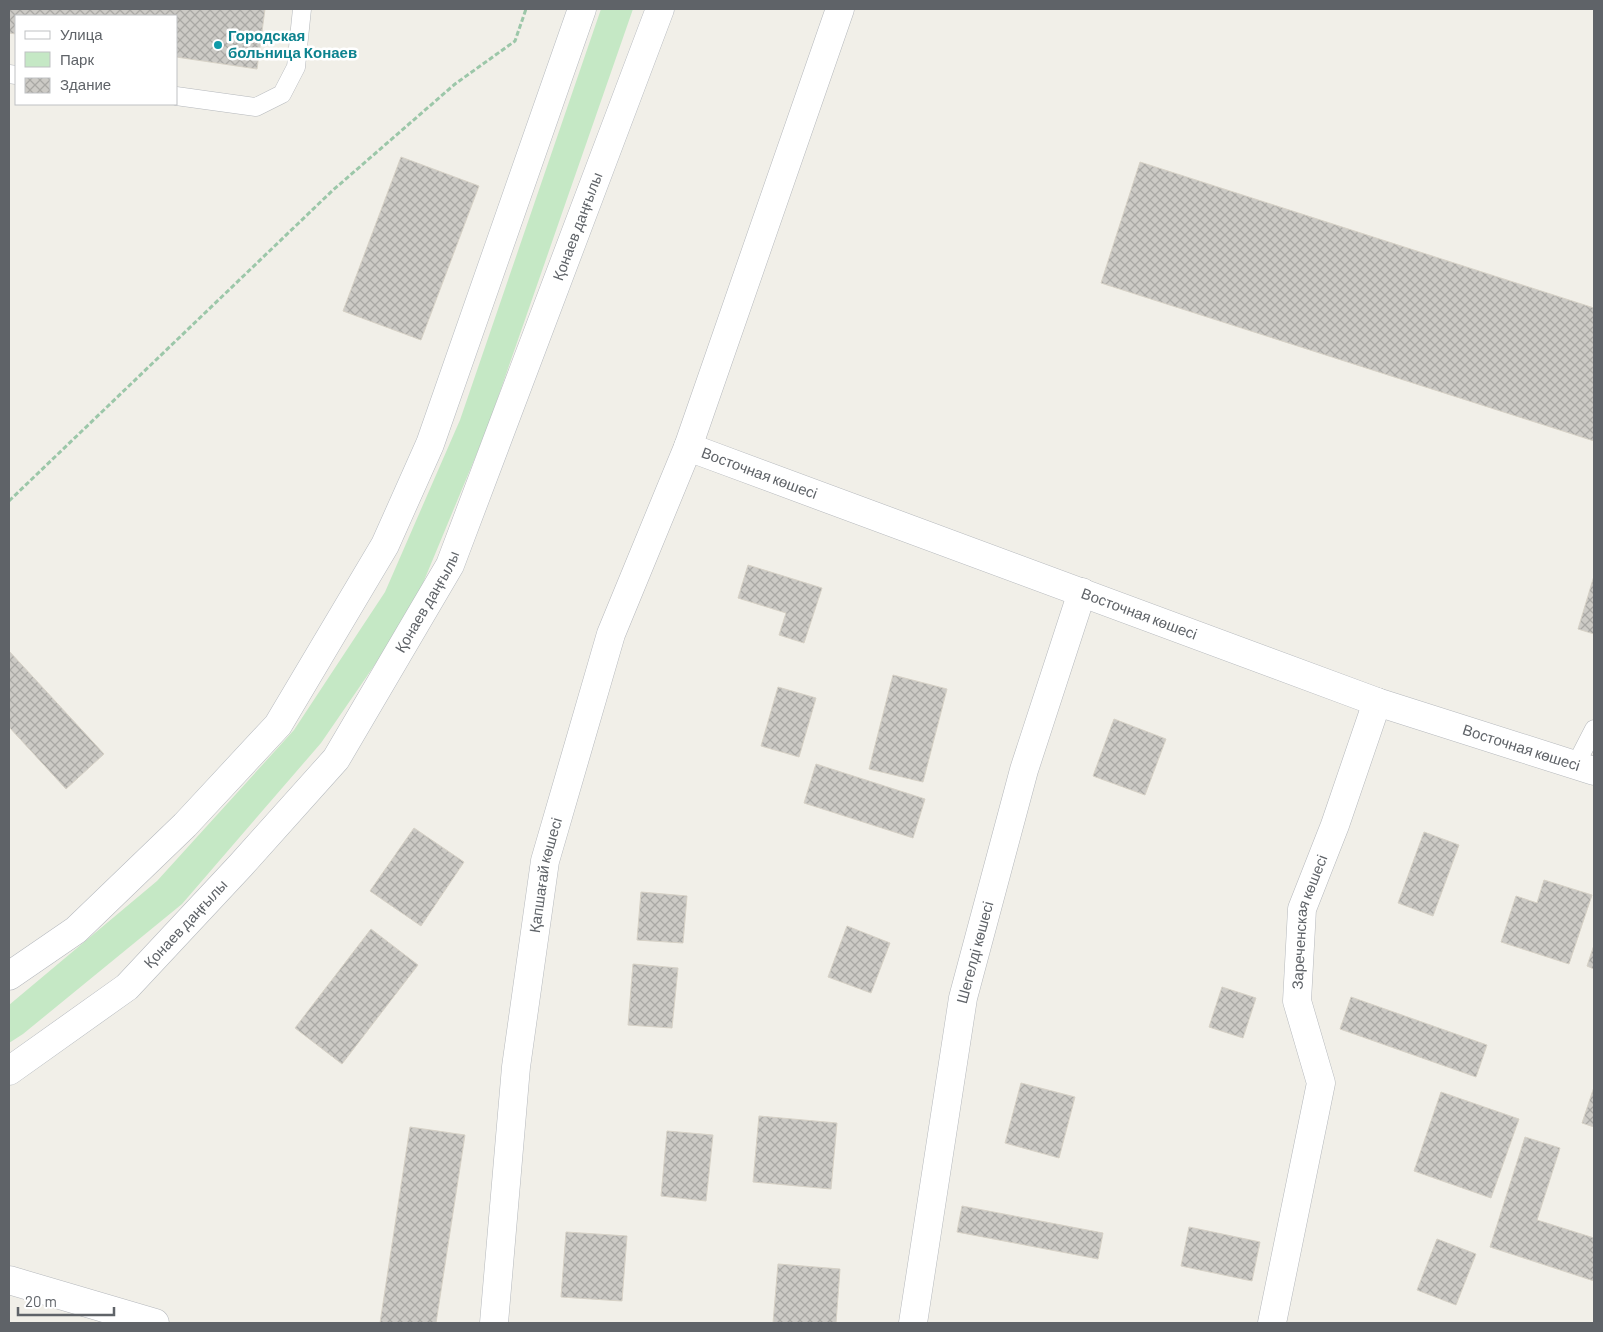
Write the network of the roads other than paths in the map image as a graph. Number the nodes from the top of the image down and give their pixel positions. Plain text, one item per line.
1 (302, 9) edge
2 (582, 9) edge
3 (660, 9) edge
4 (840, 9) edge
5 (178, 96) edge
6 (688, 447) junction
7 (1082, 592) junction
8 (1377, 702) junction
9 (1594, 729) edge
10 (1585, 768) edge
11 (9, 976) edge
12 (9, 1071) edge
13 (9, 1280) edge
14 (155, 1323) edge
15 (494, 1323) edge
16 (913, 1323) edge
17 (1272, 1323) edge

1 - 5 lane
2 - 11 street
3 - 12 street, Қонаев даңғылы
4 - 6 street, Қапшағай көшесі
6 - 7 street, Восточная көшесі
6 - 15 street, Қапшағай көшесі
7 - 8 street, Восточная көшесі
7 - 16 street, Шегелді көшесі
8 - 10 street, Восточная көшесі
8 - 17 street, Зареченская көшесі
9 - 10 lane
13 - 14 street

